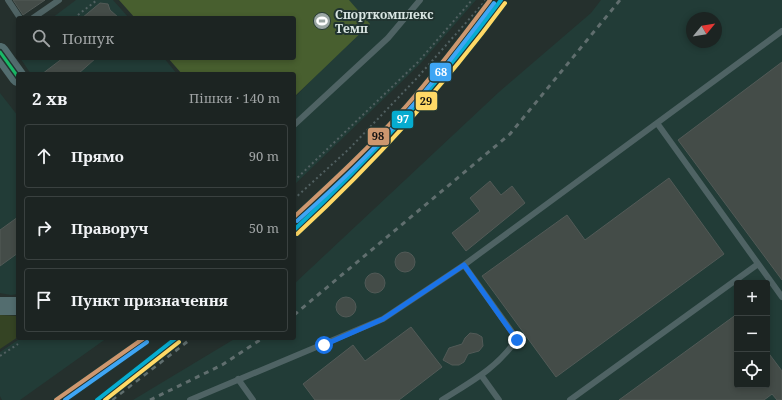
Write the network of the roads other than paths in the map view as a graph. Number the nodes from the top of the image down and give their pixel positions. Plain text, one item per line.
1 (8, 0) edge
2 (59, 0) edge
3 (420, 0) edge
4 (19, 16) edge
5 (36, 16) edge
6 (782, 32) edge
7 (0, 52) edge
8 (16, 74) edge
9 (296, 123) edge
10 (657, 123) junction
11 (758, 264) junction
12 (464, 265) junction
13 (782, 297) edge
14 (0, 306) edge
15 (16, 306) edge
16 (481, 375) junction
17 (238, 379) junction
18 (190, 400) edge
19 (253, 400) edge
20 (442, 400) edge
21 (499, 400) edge
22 (570, 400) edge

1 - 4 lane
2 - 5 lane
3 - 9 lane
6 - 10 lane
7 - 8 main road
10 - 11 lane
10 - 12 lane
11 - 13 lane
11 - 22 lane
12 - 16 lane
12 - 17 lane
14 - 15 main road
16 - 20 lane
16 - 21 lane
17 - 18 lane
17 - 19 lane

